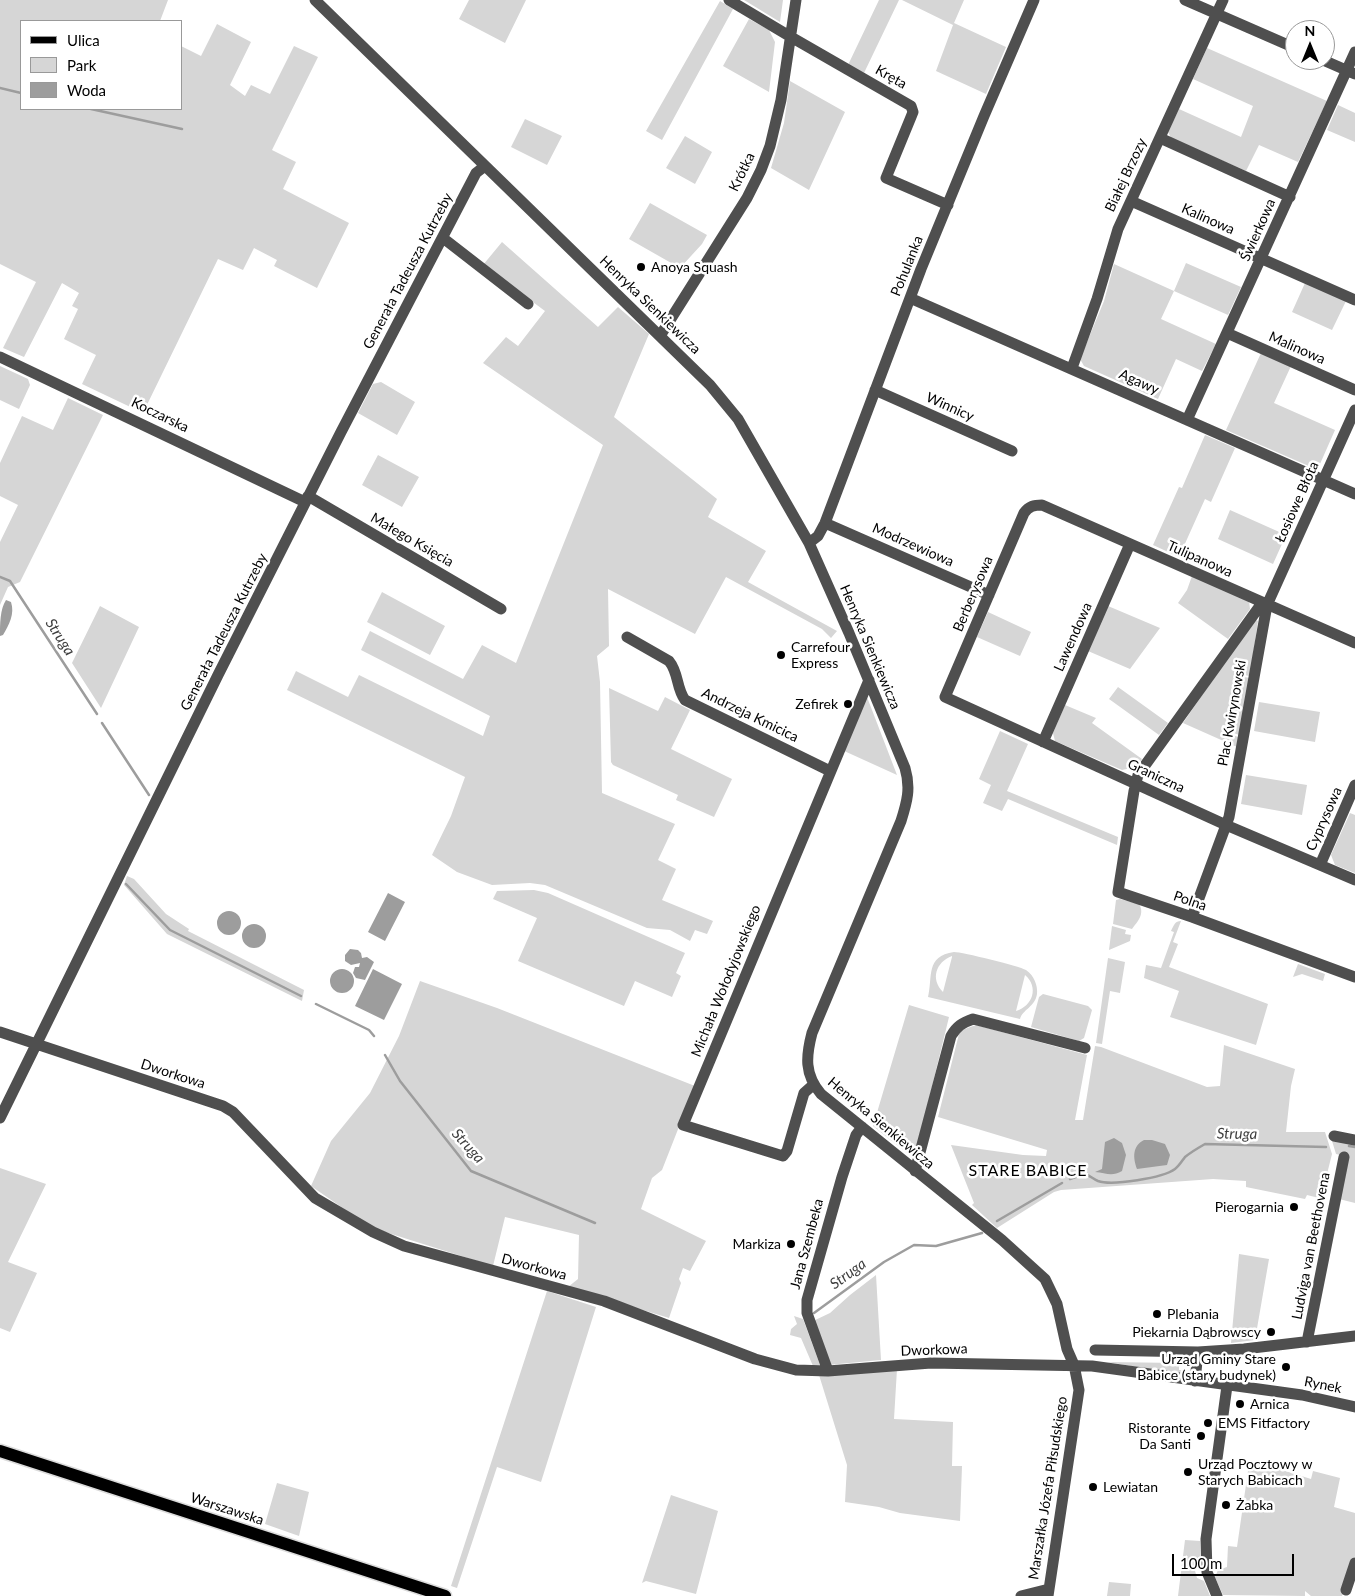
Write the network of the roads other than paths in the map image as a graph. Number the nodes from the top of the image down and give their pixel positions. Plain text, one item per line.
1 (315, 0) edge
2 (729, 0) edge
3 (796, 0) edge
4 (1034, 0) edge
5 (1185, 0) edge
6 (1223, 0) edge
7 (1217, 14) junction
8 (791, 38) junction
9 (1285, 44) edge
10 (1355, 52) edge
11 (1335, 65) edge
12 (1351, 72) edge
13 (1160, 138) junction
14 (485, 166) junction
15 (1290, 197) junction
16 (1131, 201) junction
17 (948, 205) junction
18 (443, 238) junction
19 (1261, 259) junction
20 (910, 298) junction
21 (1355, 300) edge
22 (528, 304) dead end
23 (1227, 333) junction
24 (660, 336) junction
25 (0, 357) edge
26 (1072, 368) junction
27 (875, 390) junction
28 (1355, 390) edge
29 (1355, 410) edge
30 (1188, 420) junction
31 (1012, 451) dead end
32 (1324, 480) junction
33 (1355, 494) edge
34 (307, 499) junction
35 (1032, 505) joint
36 (825, 523) junction
37 (809, 543) junction
38 (1130, 544) junction
39 (989, 595) junction
40 (1264, 604) junction
41 (501, 609) dead end
42 (627, 637) dead end
43 (1355, 643) edge
44 (868, 680) junction
45 (945, 697) joint
46 (1043, 742) junction
47 (830, 771) junction
48 (1136, 784) junction
49 (1355, 785) edge
50 (1226, 825) junction
51 (1320, 865) junction
52 (1355, 880) edge
53 (1192, 917) junction
54 (1355, 977) edge
55 (0, 1032) edge
56 (36, 1044) junction
57 (1085, 1048) dead end
58 (813, 1084) junction
59 (0, 1118) edge
60 (862, 1127) junction
61 (1334, 1136) dead end
62 (1355, 1140) edge
63 (1344, 1157) dead end
64 (915, 1171) junction
65 (1355, 1336) edge
66 (1307, 1342) junction
67 (1095, 1350) dead end
68 (1198, 1352) junction
69 (1074, 1365) junction
70 (828, 1371) junction
71 (1196, 1381) junction
72 (1227, 1386) junction
73 (1355, 1407) edge
74 (0, 1451) edge
75 (1355, 1563) edge
76 (1346, 1590) dead end
77 (1048, 1592) edge
78 (445, 1596) edge
79 (1021, 1596) edge
80 (1216, 1596) edge

1 - 14 street, Henryka Sienkiewicza
2 - 8 street, Kręta
3 - 8 street, Krótka
4 - 17 street, Pohulanka
5 - 7 street
6 - 7 street, Białej Brzozy
7 - 9 street
7 - 13 street, Białej Brzozy
8 - 17 street, Kręta
8 - 24 street, Krótka
10 - 12 street, Świerkowa
11 - 12 street
12 - 15 street, Świerkowa
13 - 15 street
13 - 16 street, Białej Brzozy
14 - 18 street, Generała Tadeusza Kutrzeby
14 - 24 street, Henryka Sienkiewicza
15 - 19 street, Świerkowa
16 - 19 street, Kalinowa
16 - 26 street, Białej Brzozy
17 - 20 street, Pohulanka
18 - 22 street
18 - 34 street, Generała Tadeusza Kutrzeby
19 - 21 street, Kalinowa
19 - 23 street, Świerkowa
20 - 26 street, Agawy
20 - 27 street, Pohulanka
23 - 28 street, Malinowa
23 - 30 street, Świerkowa
24 - 37 street, Henryka Sienkiewicza
25 - 34 street, Koczarska
26 - 30 street, Agawy
27 - 31 street, Winnicy
27 - 36 street, Pohulanka
29 - 32 street, Łosiowe Błota
30 - 32 street, Agawy
32 - 33 street, Agawy
32 - 40 street, Łosiowe Błota
34 - 41 street, Małego Księcia
34 - 56 street, Generała Tadeusza Kutrzeby
35 - 38 street, Tulipanowa
35 - 39 street, Berberysowa
36 - 37 street, Pohulanka
36 - 39 street, Modrzewiowa
37 - 44 street, Henryka Sienkiewicza
38 - 40 street, Tulipanowa
38 - 46 street, Lawendowa
39 - 45 street, Berberysowa
40 - 43 street, Tulipanowa
40 - 48 street, Plac Kwirynowski
40 - 50 street, Plac Kwirynowski
42 - 47 street, Andrzeja Kmicica
44 - 47 street, Michała Wołodyjowskiego
44 - 58 street, Henryka Sienkiewicza
45 - 46 street, Graniczna
46 - 48 street, Graniczna
47 - 58 street, Michała Wołodyjowskiego
48 - 50 street, Graniczna
48 - 53 street, Polna
49 - 51 street, Cyprysowa
50 - 51 street, Graniczna
50 - 53 street, Plac Kwirynowski
51 - 52 street, Graniczna
53 - 54 street, Polna
55 - 56 street, Dworkowa
56 - 59 street, Generała Tadeusza Kutrzeby
56 - 70 street, Dworkowa
57 - 64 street
58 - 60 street, Henryka Sienkiewicza
60 - 64 street, Henryka Sienkiewicza
60 - 70 street, Jana Szembeka
61 - 62 street
63 - 66 street, Ludviga van Beethovena
64 - 69 street, Henryka Sienkiewicza
65 - 66 street
66 - 68 street
67 - 68 street
68 - 71 street
69 - 70 street, Dworkowa
69 - 71 street, Rynek
69 - 77 street, Marszałka Józefa Piłsudskiego
71 - 72 street, Rynek
72 - 73 street, Rynek
72 - 80 street
74 - 78 main road, Warszawska
75 - 76 street
77 - 79 street, Marszałka Józefa Piłsudskiego

